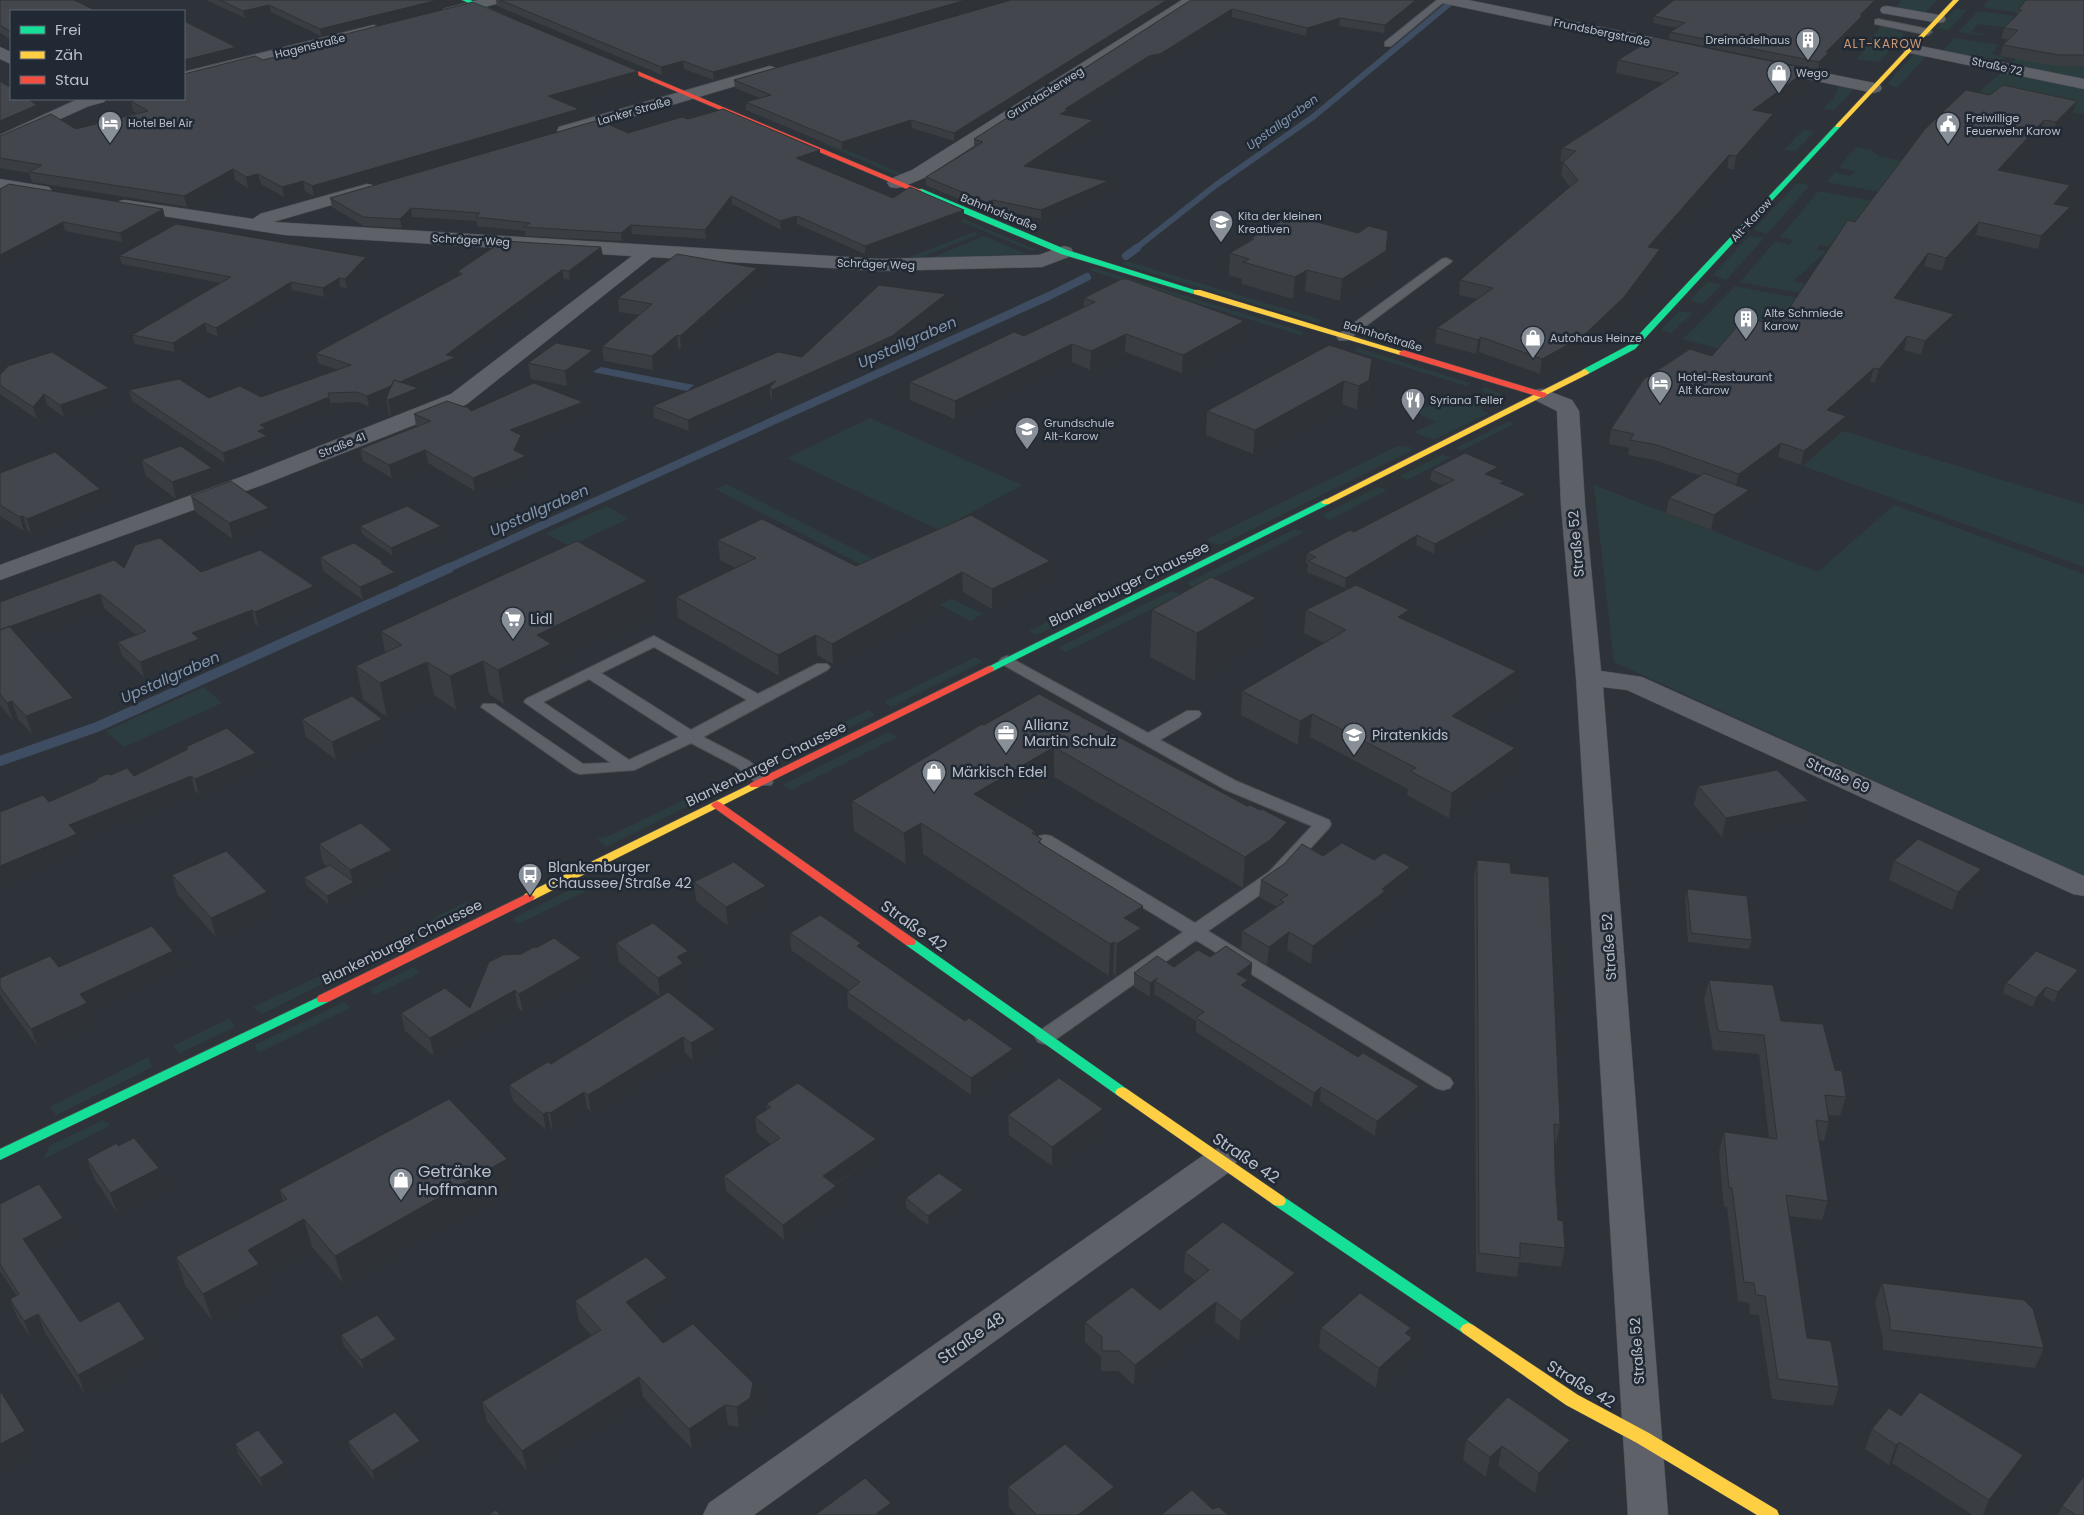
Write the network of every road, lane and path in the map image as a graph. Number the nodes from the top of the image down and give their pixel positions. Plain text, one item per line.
1 (495, 0) edge
2 (1192, 0) edge
3 (1442, 0) edge
4 (1446, 0) edge
5 (1956, 0) edge
6 (470, 2) edge
7 (1886, 12) edge
8 (435, 15) edge
9 (1939, 18) junction
10 (517, 22) edge
11 (386, 27) edge
12 (1928, 32) junction
13 (1388, 44) dead end
14 (1910, 49) junction
15 (1696, 51) edge
16 (598, 56) edge
17 (1755, 63) edge
18 (784, 67) edge
19 (185, 77) edge
20 (2084, 84) edge
21 (1874, 88) junction
22 (689, 95) junction
23 (86, 100) edge
24 (554, 134) edge
25 (0, 141) edge
26 (896, 183) junction
27 (0, 184) edge
28 (381, 185) edge
29 (57, 194) edge
30 (104, 201) edge
31 (255, 226) junction
32 (647, 251) junction
33 (1064, 252) junction
34 (1446, 261) dead end
35 (1343, 336) junction
36 (1543, 395) junction
37 (0, 573) edge
38 (1007, 661) junction
39 (822, 667) dead end
40 (590, 674) junction
41 (1589, 677) junction
42 (758, 700) junction
43 (488, 707) dead end
44 (1193, 714) dead end
45 (691, 737) junction
46 (1148, 740) junction
47 (628, 767) junction
48 (765, 782) junction
49 (717, 805) junction
50 (1045, 840) dead end
51 (2084, 887) edge
52 (1195, 932) junction
53 (1045, 1037) junction
54 (1443, 1083) dead end
55 (0, 1155) edge
56 (1220, 1161) junction
57 (1643, 1438) junction
58 (723, 1515) edge
59 (1648, 1515) edge
60 (1771, 1515) edge

1 - 6 street
2 - 26 street, Grundackerweg
3 - 13 lane
4 - 15 street, Frundsbergstraße
5 - 9 main road, Alt-Karow
6 - 8 street
6 - 10 main road
7 - 9 street
7 - 12 lane
9 - 12 main road, Alt-Karow
11 - 19 street, Hagenstraße
12 - 14 main road, Alt-Karow
14 - 20 street, Straße 72
14 - 21 main road, Alt-Karow
16 - 22 main road, Bahnhofstraße
17 - 21 street
18 - 22 street, Lanker Straße
21 - 36 main road, Alt-Karow
22 - 24 street, Lanker Straße
22 - 26 main road, Bahnhofstraße
23 - 25 street
26 - 33 main road, Bahnhofstraße
27 - 29 street
28 - 31 street
30 - 31 street, Schräger Weg
31 - 32 street, Schräger Weg
32 - 33 street, Schräger Weg
32 - 37 street, Straße 41
33 - 35 main road, Bahnhofstraße
34 - 35 lane
35 - 36 main road, Bahnhofstraße
36 - 38 main road, Blankenburger Chaussee
36 - 41 street, Straße 52
38 - 46 lane
38 - 48 main road, Blankenburger Chaussee
39 - 42 lane
40 - 42 lane
40 - 45 lane
40 - 47 lane
41 - 51 street, Straße 69
41 - 57 street, Straße 52
42 - 45 lane
43 - 47 lane
44 - 46 lane
45 - 47 lane
45 - 48 lane
46 - 52 lane
48 - 49 main road, Blankenburger Chaussee
49 - 53 main road, Straße 42
49 - 55 main road, Blankenburger Chaussee
50 - 52 lane
52 - 53 lane
52 - 54 lane
53 - 56 main road, Straße 42
56 - 57 main road, Straße 42
56 - 58 street, Straße 48
57 - 59 street, Straße 52
57 - 60 main road, Straße 42

